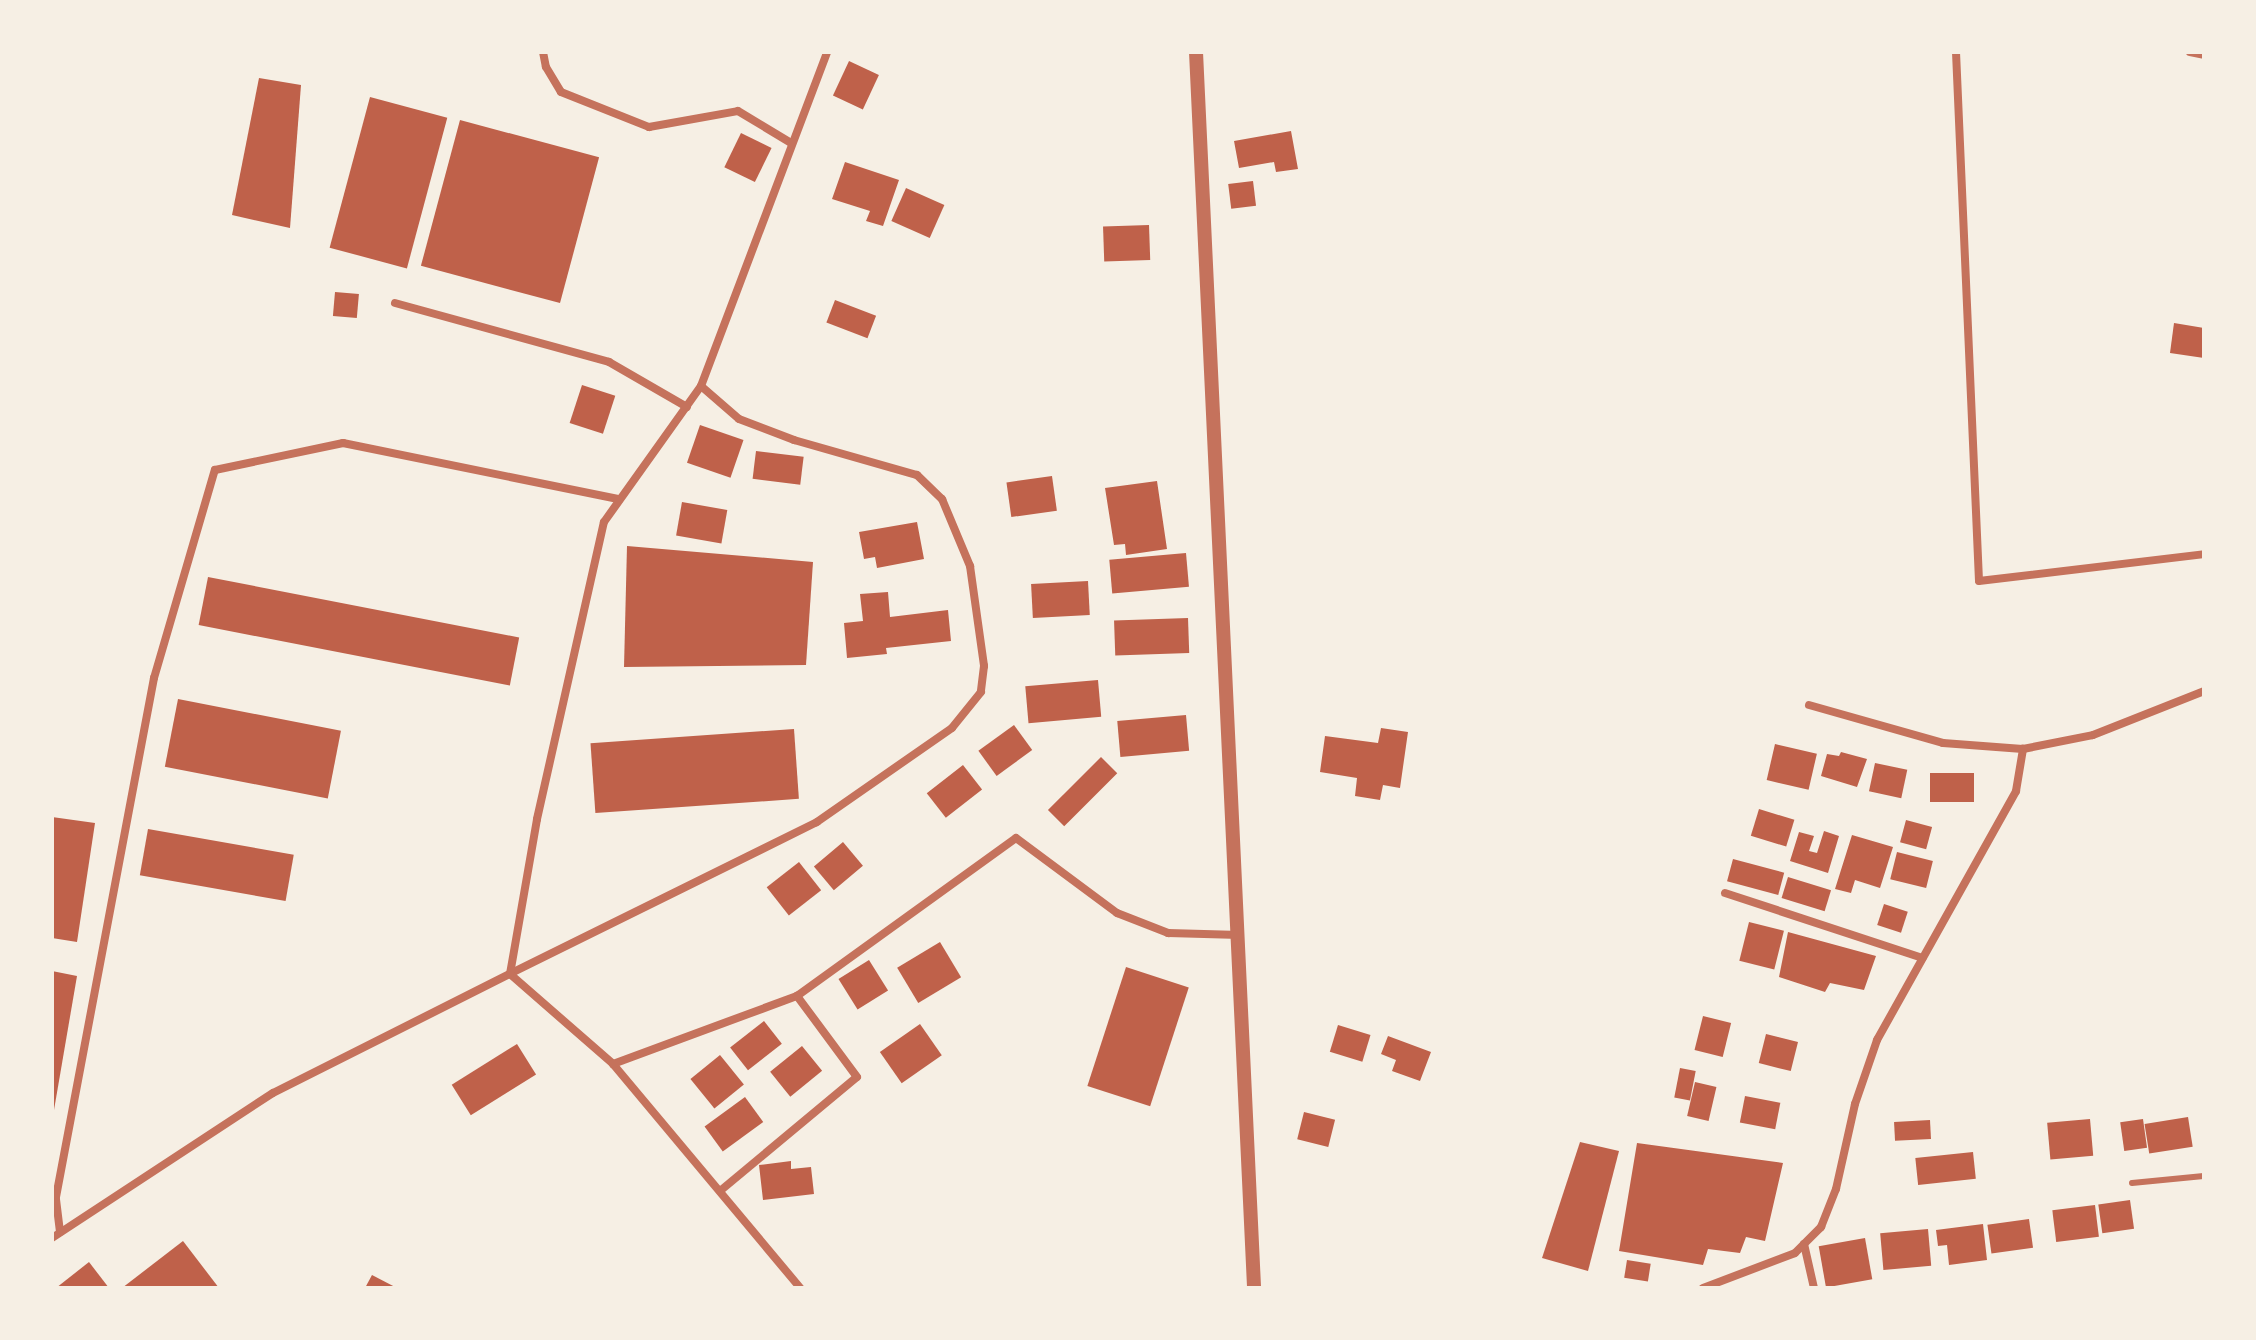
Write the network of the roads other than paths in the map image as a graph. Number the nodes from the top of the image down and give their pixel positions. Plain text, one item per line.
1 (543, 52) edge
2 (827, 52) edge
3 (1196, 52) edge
4 (1956, 52) edge
5 (2190, 52) edge
6 (2204, 55) edge
7 (791, 143) junction
8 (395, 303) dead end
9 (701, 386) junction
10 (687, 407) junction
11 (619, 499) junction
12 (2204, 554) edge
13 (2204, 691) edge
14 (1809, 705) dead end
15 (2023, 749) junction
16 (1725, 893) dead end
17 (1240, 935) junction
18 (1923, 958) junction
19 (510, 974) junction
20 (797, 996) junction
21 (613, 1064) junction
22 (2204, 1176) edge
23 (2132, 1183) dead end
24 (720, 1191) junction
25 (56, 1235) edge
26 (1804, 1244) junction
27 (800, 1288) edge
28 (1254, 1288) edge
29 (1703, 1288) edge
30 (1814, 1288) edge

1 - 7 street
2 - 7 street
3 - 17 street
4 - 12 street
5 - 6 street
7 - 9 street
8 - 10 street
9 - 10 street
9 - 19 street
10 - 11 street
11 - 19 street
11 - 25 street
13 - 15 street
14 - 15 street
15 - 18 street
16 - 18 street
17 - 20 street
17 - 28 street
18 - 26 street
19 - 21 street
19 - 25 street
20 - 21 street
20 - 24 street
21 - 24 street
22 - 23 lane
24 - 27 street
26 - 29 street
26 - 30 street

